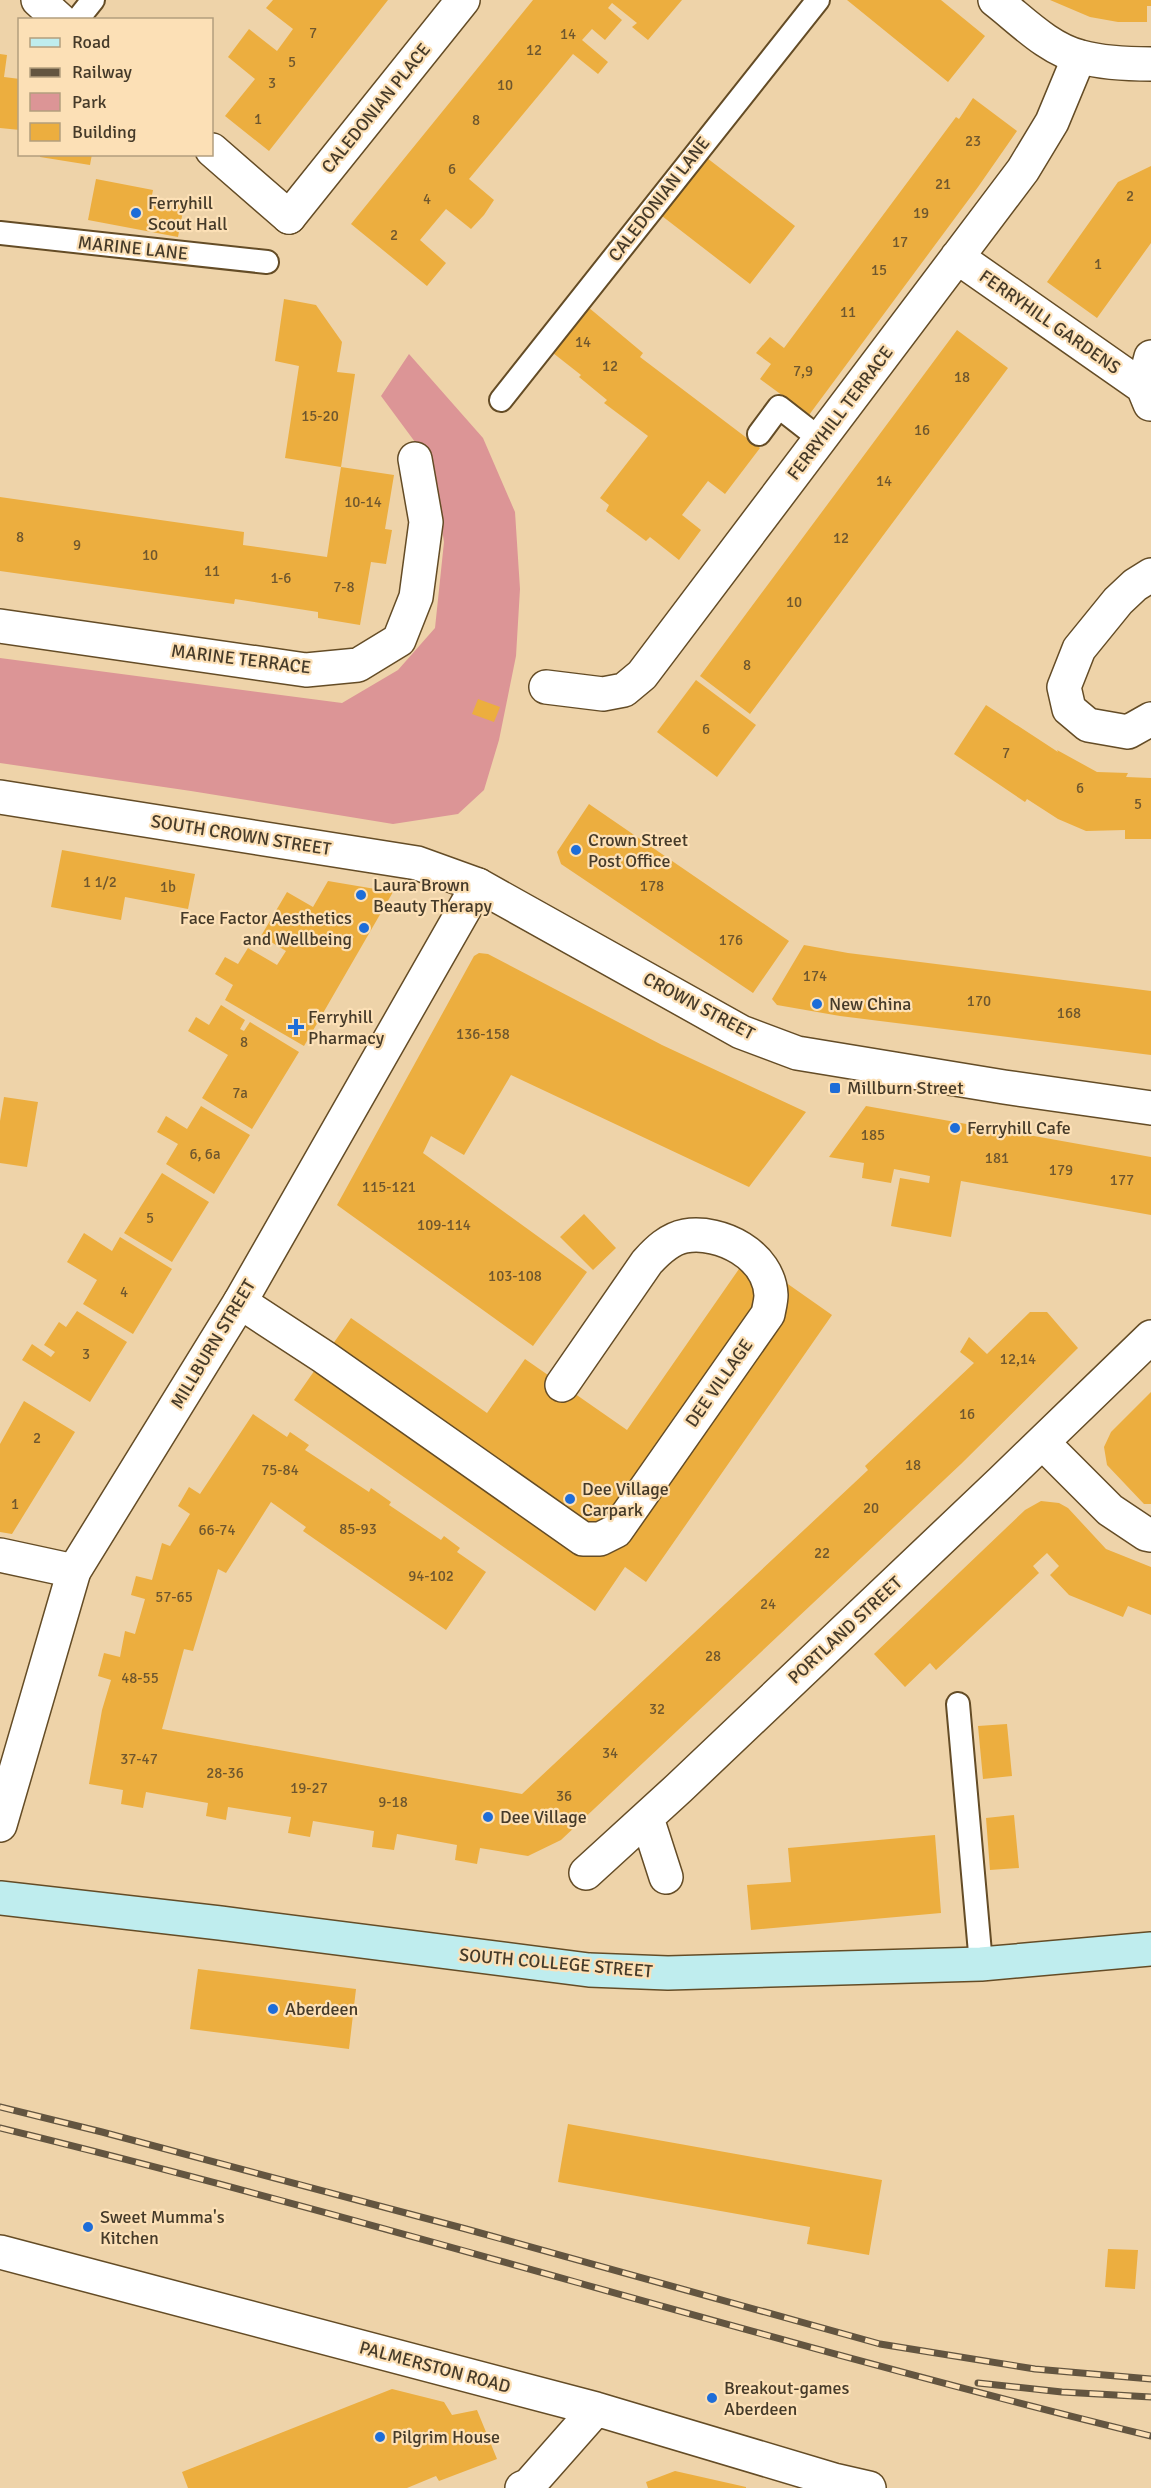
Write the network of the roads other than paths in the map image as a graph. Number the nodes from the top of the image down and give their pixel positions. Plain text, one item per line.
1 (38, 0) edge
2 (93, 0) edge
3 (463, 0) edge
4 (818, 0) edge
5 (995, 0) edge
6 (58, 18) edge
7 (79, 18) edge
8 (1079, 57) junction
9 (1151, 64) edge
10 (213, 151) edge
11 (0, 233) edge
12 (957, 257) junction
13 (267, 262) dead end
14 (1148, 383) edge
15 (501, 400) dead end
16 (759, 434) dead end
17 (820, 439) junction
18 (415, 459) dead end
19 (1151, 575) edge
20 (0, 626) edge
21 (546, 687) dead end
22 (1151, 719) edge
23 (0, 797) edge
24 (478, 885) junction
25 (1151, 1108) edge
26 (240, 1302) junction
27 (1151, 1337) edge
28 (562, 1385) dead end
29 (1043, 1443) junction
30 (1151, 1534) edge
31 (0, 1555) edge
32 (74, 1571) junction
33 (958, 1704) dead end
34 (647, 1818) junction
35 (0, 1825) edge
36 (586, 1873) dead end
37 (666, 1877) dead end
38 (0, 1898) edge
39 (1151, 1949) edge
40 (981, 1964) junction
41 (0, 2252) edge
42 (596, 2409) junction
43 (834, 2484) edge
44 (522, 2488) edge
45 (869, 2488) edge

1 - 6 street
2 - 7 lane
3 - 10 street, CALEDONIAN PLACE
4 - 15 lane, CALEDONIAN LANE
5 - 8 street
8 - 9 street
8 - 12 street, FERRYHILL TERRACE
11 - 13 lane, MARINE LANE
12 - 14 street, FERRYHILL GARDENS
12 - 17 street, FERRYHILL TERRACE
16 - 17 lane
17 - 21 street, FERRYHILL TERRACE
18 - 20 street, MARINE TERRACE
19 - 22 street
23 - 24 street, SOUTH CROWN STREET
24 - 25 street, CROWN STREET
24 - 26 street, MILLBURN STREET
26 - 28 street, DEE VILLAGE
26 - 32 street, MILLBURN STREET
27 - 29 street, PORTLAND STREET
29 - 30 street
29 - 34 street, PORTLAND STREET
31 - 32 street
32 - 35 street, MILLBURN STREET
33 - 40 lane
34 - 36 street, PORTLAND STREET
34 - 37 street
38 - 40 main road, SOUTH COLLEGE STREET
39 - 40 main road, SOUTH COLLEGE STREET
41 - 42 street, PALMERSTON ROAD
42 - 43 street, PALMERSTON ROAD
42 - 44 street
43 - 45 street, PALMERSTON ROAD

